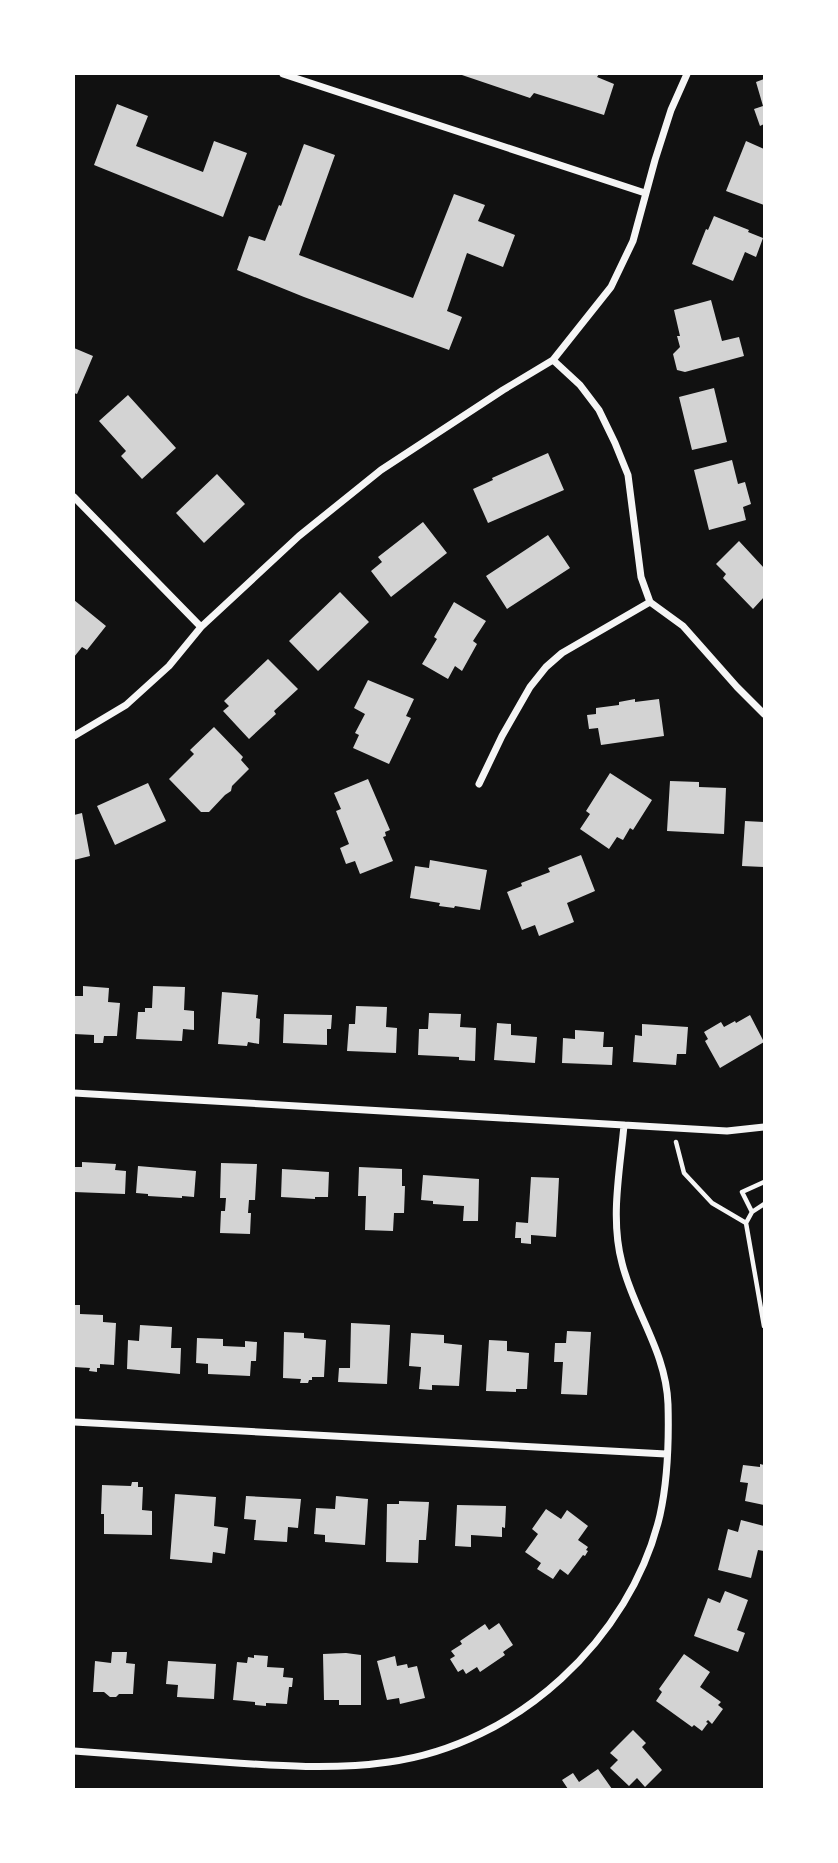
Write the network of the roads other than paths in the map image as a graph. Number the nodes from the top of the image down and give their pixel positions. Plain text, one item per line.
1 (283, 74) edge
2 (687, 74) edge
3 (645, 193) junction
4 (553, 360) junction
5 (74, 497) edge
6 (650, 601) junction
7 (201, 627) junction
8 (765, 714) edge
9 (74, 736) edge
10 (479, 784) dead end
11 (74, 1093) edge
12 (624, 1125) junction
13 (765, 1127) edge
14 (74, 1422) edge
15 (666, 1454) junction
16 (74, 1751) edge

1 - 3 street
2 - 3 street
3 - 4 street
4 - 6 street
4 - 7 street
5 - 7 street
6 - 8 street
6 - 10 street
7 - 9 street
11 - 12 street
12 - 13 street
12 - 15 street
14 - 15 street
15 - 16 street

